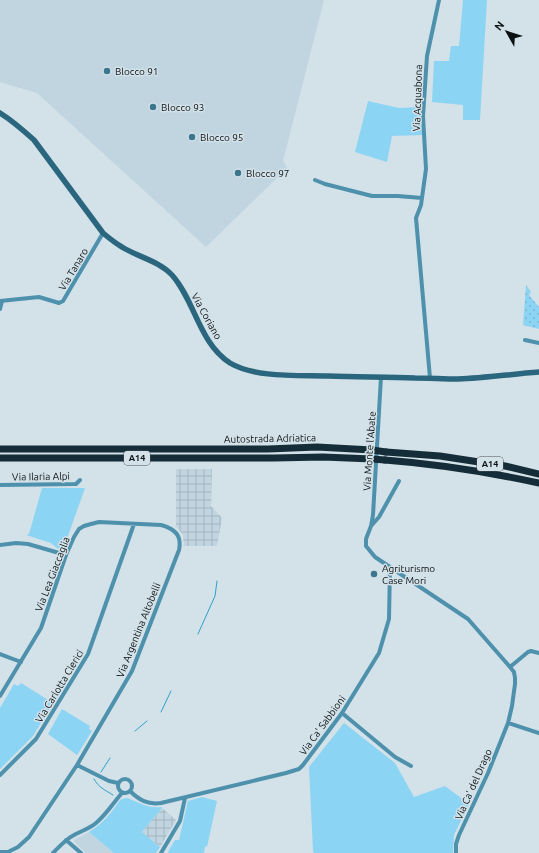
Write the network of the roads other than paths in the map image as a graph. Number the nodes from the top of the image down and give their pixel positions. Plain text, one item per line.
1 (439, 0) edge
2 (0, 113) edge
3 (315, 180) dead end
4 (422, 198) junction
5 (103, 233) junction
6 (1, 301) edge
7 (0, 309) edge
8 (525, 340) dead end
9 (539, 343) edge
10 (539, 372) edge
11 (381, 377) junction
12 (430, 378) junction
13 (0, 449) edge
14 (0, 458) edge
15 (539, 474) edge
16 (80, 480) dead end
17 (399, 481) dead end
18 (539, 483) edge
19 (0, 485) edge
20 (134, 524) junction
21 (161, 526) joint
22 (371, 526) junction
23 (0, 546) edge
24 (66, 555) junction
25 (390, 567) junction
26 (539, 653) edge
27 (0, 654) edge
28 (21, 662) junction
29 (510, 667) junction
30 (0, 696) edge
31 (342, 713) junction
32 (508, 723) junction
33 (539, 733) edge
34 (77, 764) junction
35 (411, 766) dead end
36 (0, 775) edge
37 (118, 783) junction
38 (130, 791) junction
39 (122, 793) junction
40 (185, 798) junction
41 (66, 840) junction
42 (0, 852) edge
43 (53, 853) edge
44 (81, 853) edge
45 (161, 853) edge
46 (456, 853) edge

1 - 4 street, Via Acquabona
2 - 5 main road, Via Coriano
3 - 4 street
4 - 12 street, Via Acquabona
5 - 6 street, Via Tanaro
5 - 11 main road, Via Coriano
6 - 7 street, Via Tanaro
8 - 9 street
10 - 12 main road, Via Coriano
11 - 12 main road, Via Coriano
11 - 22 street, Via Monte l'Abate
13 - 15 highway, Autostrada Adriatica / A14, bridge
14 - 18 highway, Autostrada Adriatica / A14, bridge
16 - 19 street, Via Ilaria Alpi
17 - 22 street, Via Monte l'Abate
20 - 21 street, Via Lea Giaccaglia
20 - 24 street, Via Lea Giaccaglia
20 - 36 street, Via Carlotta Clerici
21 - 34 street, Via Argentina Altobelli
22 - 25 street, Via Monte l'Abate
23 - 24 street
24 - 28 street, Via Lea Giaccaglia
25 - 29 street, Via Monte l'Abate
25 - 31 street, Via Ca' Sabbioni
26 - 29 street
27 - 28 street
28 - 30 street, Via Lea Giaccaglia
29 - 32 street, Via Ca' del Drago
31 - 35 street
31 - 40 street, Via Ca' Sabbioni
32 - 33 street
32 - 46 street, Via Ca' del Drago
34 - 37 street
34 - 42 street, Via Argentina Altobelli
37 - 38 street
37 - 39 street
38 - 39 street
38 - 40 street, Via Ca' Sabbioni
39 - 41 street
40 - 45 street
41 - 43 street
41 - 44 street

